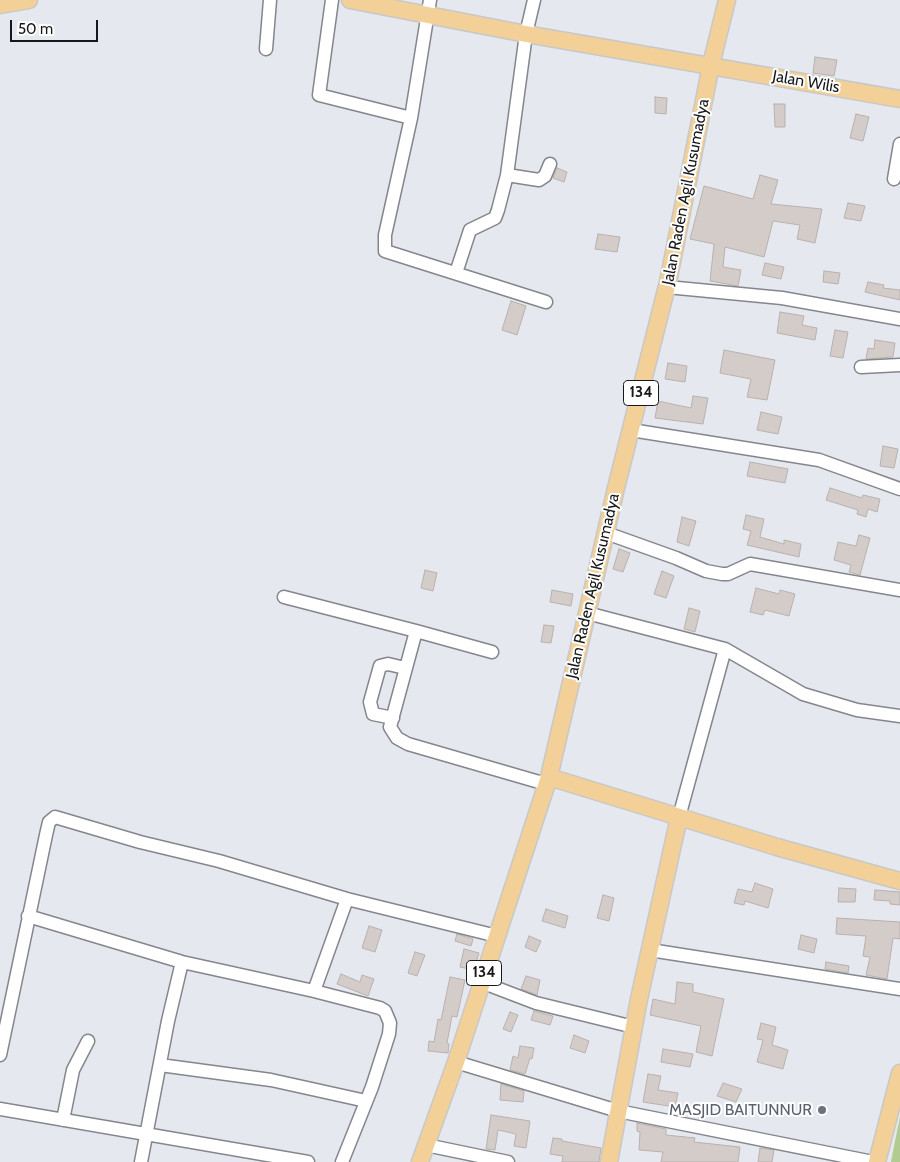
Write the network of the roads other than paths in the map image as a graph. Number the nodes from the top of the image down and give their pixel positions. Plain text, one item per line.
1 (29, 0) edge
2 (270, 0) edge
3 (332, 0) edge
4 (350, 0) edge
5 (534, 0) edge
6 (727, 0) edge
7 (0, 5) edge
8 (428, 8) edge
9 (526, 34) junction
10 (266, 49) dead end
11 (712, 65) junction
12 (900, 99) edge
13 (411, 118) junction
14 (900, 144) edge
15 (550, 164) dead end
16 (507, 175) junction
17 (894, 179) dead end
18 (456, 273) junction
19 (667, 288) junction
20 (546, 302) dead end
21 (900, 320) edge
22 (900, 364) edge
23 (861, 367) dead end
24 (631, 430) junction
25 (900, 489) edge
26 (606, 533) junction
27 (900, 590) edge
28 (284, 597) dead end
29 (587, 613) junction
30 (416, 632) junction
31 (725, 649) junction
32 (492, 652) dead end
33 (405, 668) junction
34 (900, 716) edge
35 (393, 718) junction
36 (547, 780) junction
37 (679, 817) junction
38 (900, 881) edge
39 (347, 899) junction
40 (28, 916) junction
41 (497, 936) junction
42 (650, 950) junction
43 (182, 962) junction
44 (480, 982) junction
45 (900, 988) edge
46 (314, 991) junction
47 (634, 1027) junction
48 (88, 1041) dead end
49 (0, 1055) edge
50 (456, 1062) junction
51 (160, 1065) junction
52 (900, 1067) edge
53 (900, 1074) edge
54 (366, 1100) junction
55 (0, 1109) edge
56 (618, 1111) junction
57 (63, 1120) junction
58 (146, 1133) junction
59 (426, 1145) junction
60 (141, 1162) edge
61 (308, 1162) edge
62 (342, 1162) edge
63 (420, 1162) edge
64 (508, 1162) edge
65 (609, 1162) edge
66 (875, 1162) edge

1 - 7 main road
2 - 10 street
3 - 13 street
4 - 8 main road, Jalan Wilis
5 - 9 street
6 - 11 main road, Jalan Raden Agil Kusumadya / 134
8 - 9 main road, Jalan Wilis
8 - 13 street
9 - 11 main road, Jalan Wilis
9 - 16 street
11 - 12 main road, Jalan Wilis
11 - 19 main road, Jalan Raden Agil Kusumadya / 134
13 - 18 street
14 - 17 street
15 - 16 street
16 - 18 street
18 - 20 street
19 - 21 street
19 - 24 main road, Jalan Raden Agil Kusumadya / 134
22 - 23 street
24 - 25 street
24 - 26 main road, Jalan Raden Agil Kusumadya / 134
26 - 27 street
26 - 29 main road, Jalan Raden Agil Kusumadya / 134
28 - 30 street
29 - 31 street
29 - 36 main road, Jalan Raden Agil Kusumadya / 134
30 - 32 street
30 - 33 street
31 - 34 street
31 - 37 street
33 - 35 street
33 - 35 street
35 - 36 street
36 - 37 main road
36 - 41 main road, Jalan Raden Agil Kusumadya / 134
37 - 38 main road
37 - 42 main road
39 - 40 street
39 - 41 street
39 - 46 street
40 - 43 street
40 - 49 street
41 - 44 main road, Jalan Raden Agil Kusumadya / 134
42 - 45 street
42 - 47 main road
43 - 46 street
43 - 51 street
44 - 47 street
44 - 50 main road, Jalan Raden Agil Kusumadya / 134
46 - 54 street
47 - 56 main road
48 - 57 street
50 - 56 street
50 - 59 main road, Jalan Raden Agil Kusumadya / 134
51 - 54 street
51 - 58 street
52 - 53 main road
53 - 66 main road
54 - 62 street
55 - 57 street
56 - 65 main road
56 - 66 street
57 - 58 street
58 - 60 street
58 - 61 street
59 - 63 main road, Jalan Raden Agil Kusumadya / 134
59 - 64 street

